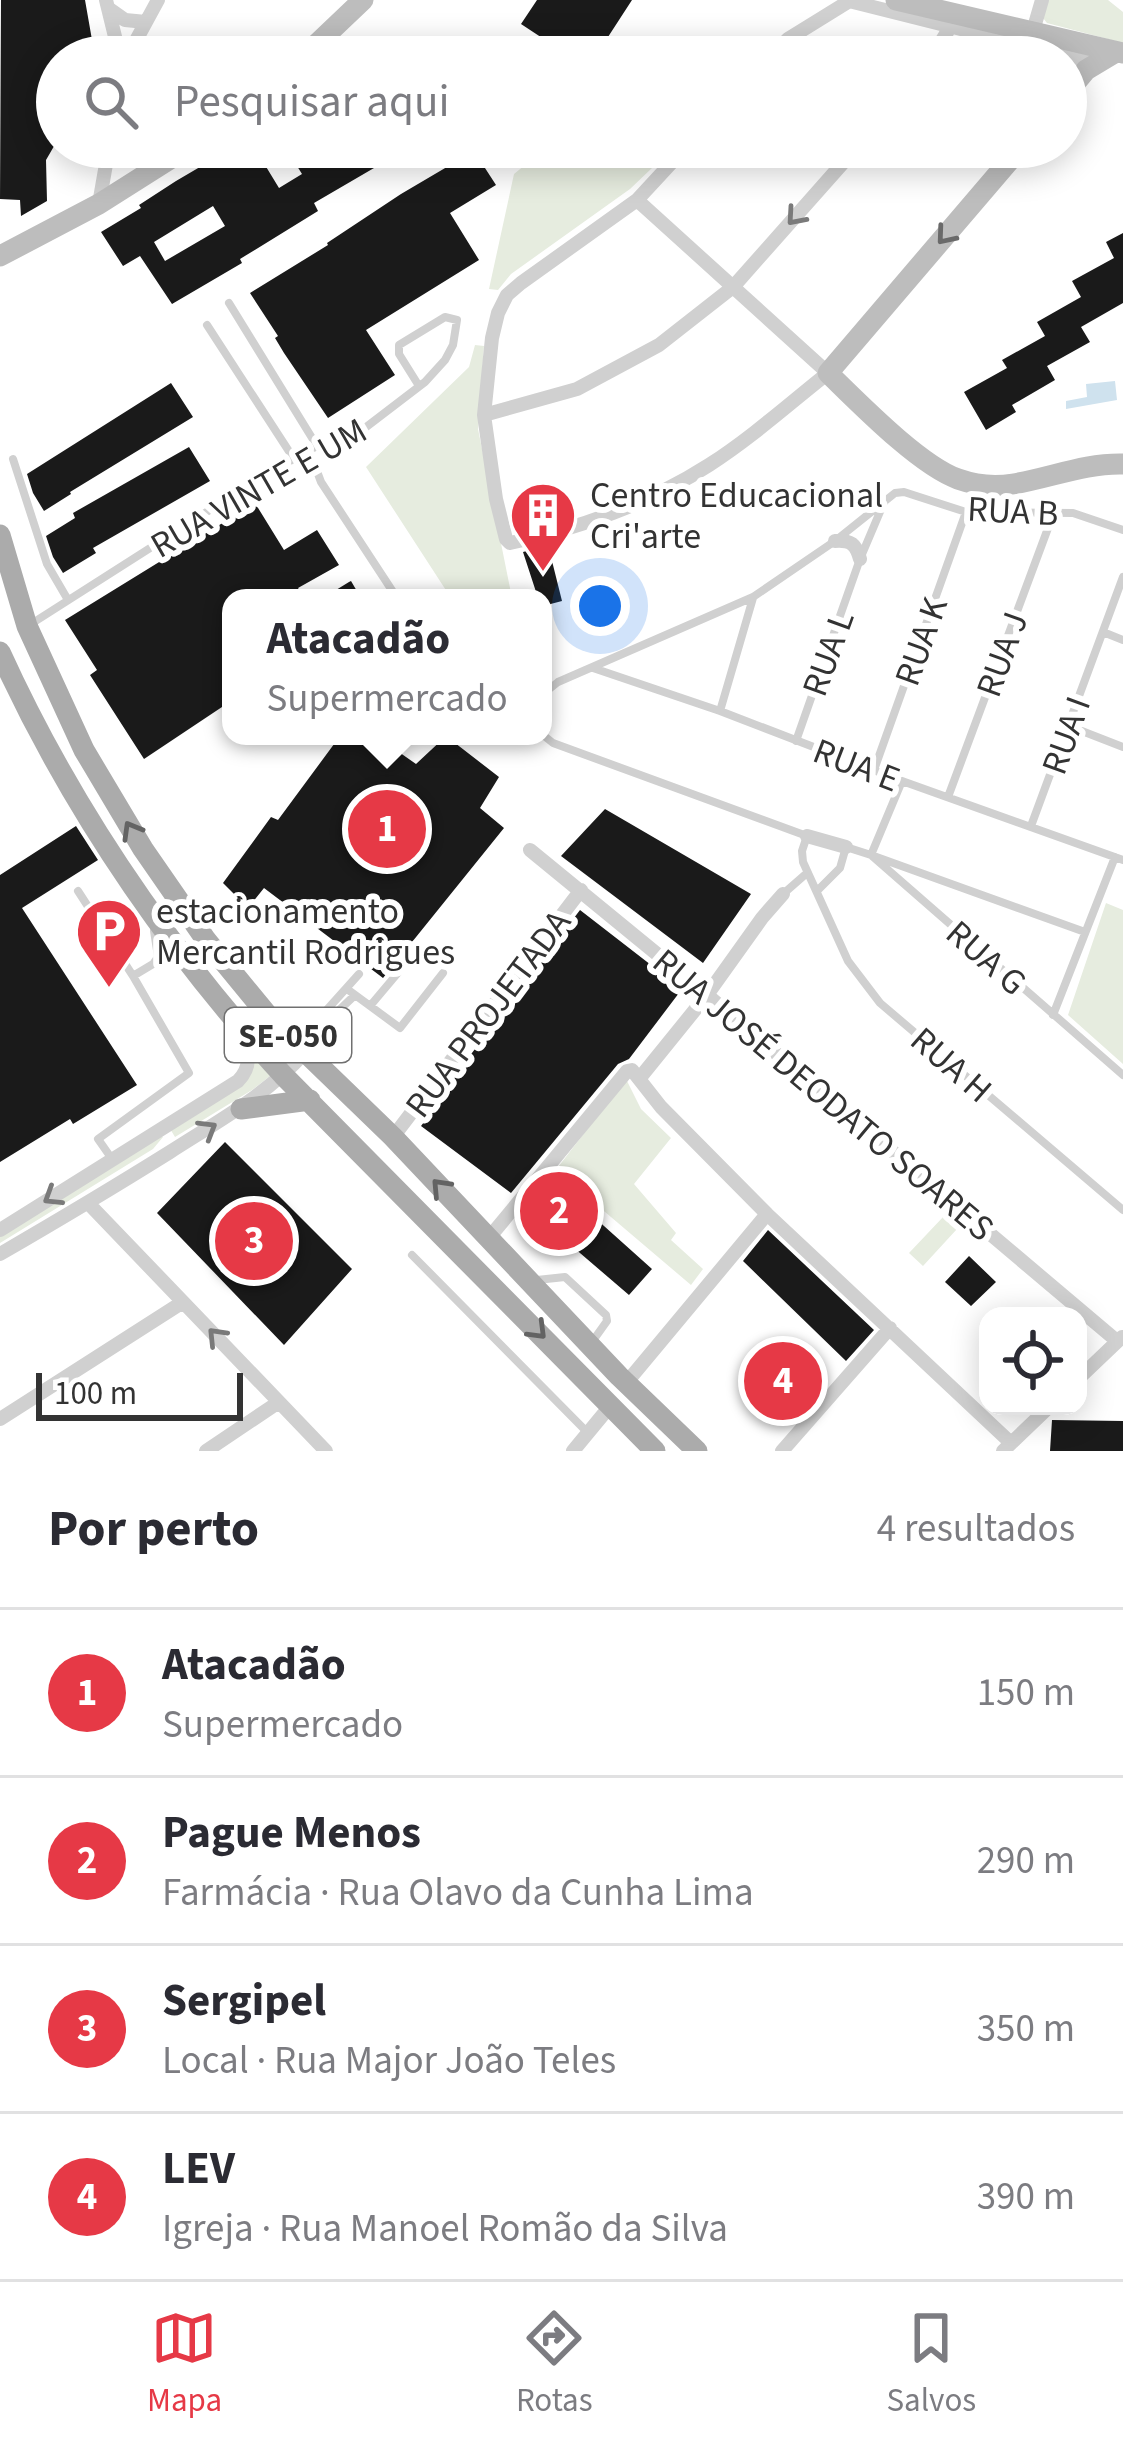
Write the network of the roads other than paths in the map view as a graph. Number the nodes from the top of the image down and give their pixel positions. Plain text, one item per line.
1 (158, 0) edge
2 (363, 0) edge
3 (850, 0) edge
4 (896, 0) edge
5 (1042, 0) edge
6 (107, 4) edge
7 (953, 21) junction
8 (146, 22) junction
9 (1033, 31) junction
10 (117, 36) edge
11 (137, 36) edge
12 (325, 36) edge
13 (793, 36) edge
14 (944, 36) edge
15 (1013, 36) edge
16 (1045, 36) edge
17 (105, 168) edge
18 (156, 168) edge
19 (667, 168) edge
20 (838, 168) edge
21 (1003, 168) edge
22 (637, 200) junction
23 (99, 203) junction
24 (0, 256) edge
25 (733, 287) junction
26 (229, 303) dead end
27 (207, 325) dead end
28 (827, 373) junction
29 (422, 384) junction
30 (484, 415) junction
31 (313, 448) junction
32 (13, 459) dead end
33 (293, 459) junction
34 (1123, 464) edge
35 (885, 499) junction
36 (966, 512) junction
37 (1054, 512) junction
38 (1123, 530) edge
39 (0, 535) edge
40 (835, 541) junction
41 (860, 559) junction
42 (1123, 577) edge
43 (391, 589) edge
44 (753, 597) junction
45 (68, 600) junction
46 (27, 626) junction
47 (1102, 632) junction
48 (1123, 640) edge
49 (0, 652) edge
50 (591, 668) junction
51 (552, 687) edge
52 (720, 711) junction
53 (1070, 726) junction
54 (552, 741) edge
55 (796, 741) junction
56 (1123, 747) edge
57 (874, 770) junction
58 (902, 782) junction
59 (949, 797) junction
60 (1031, 826) junction
61 (807, 836) junction
62 (845, 847) junction
63 (530, 850) dead end
64 (872, 855) junction
65 (1119, 858) edge
66 (808, 873) junction
67 (581, 890) junction
68 (818, 890) junction
69 (78, 891) dead end
70 (783, 894) joint
71 (147, 907) junction
72 (1085, 932) junction
73 (418, 949) dead end
74 (442, 973) dead end
75 (359, 974) dead end
76 (133, 976) junction
77 (351, 992) junction
78 (707, 995) junction
79 (370, 1006) junction
80 (1052, 1015) junction
81 (234, 1022) junction
82 (279, 1026) junction
83 (305, 1052) junction
84 (283, 1075) junction
85 (1123, 1076) edge
86 (639, 1079) junction
87 (310, 1100) junction
88 (241, 1109) junction
89 (164, 1129) junction
90 (393, 1137) junction
91 (174, 1149) junction
92 (113, 1161) junction
93 (88, 1204) junction
94 (1123, 1210) edge
95 (767, 1214) junction
96 (0, 1230) edge
97 (488, 1239) junction
98 (0, 1255) edge
99 (412, 1255) dead end
100 (530, 1281) junction
101 (183, 1302) junction
102 (890, 1328) junction
103 (1120, 1339) edge
104 (590, 1344) junction
105 (1087, 1370) edge
106 (627, 1382) junction
107 (279, 1402) junction
108 (610, 1405) junction
109 (1041, 1415) edge
110 (0, 1419) edge
111 (588, 1432) junction
112 (1007, 1447) edge
113 (206, 1451) edge
114 (326, 1451) edge
115 (573, 1451) edge
116 (655, 1451) edge
117 (697, 1451) edge
118 (782, 1451) edge

1 - 8 street
2 - 12 street
3 - 7 street
3 - 13 street
4 - 7 street
5 - 9 street
6 - 8 street
6 - 10 street
7 - 9 street
7 - 14 street
7 - 15 street
8 - 11 street
9 - 16 street
17 - 23 street
18 - 23 street
19 - 22 street
20 -> 25 street
21 -> 28 street
22 - 25 street
22 - 30 street
23 - 24 street
25 - 28 street
25 - 30 street
26 - 31 lane
27 - 33 lane
28 - 30 street
28 - 34 street
29 - 29 lane, RUA VINTE E UM
29 - 31 lane, RUA VINTE E UM
31 - 33 lane, RUA VINTE E UM
31 - 43 lane
32 - 45 lane
33 - 45 lane, RUA VINTE E UM
35 - 36 lane, RUA B
35 - 40 lane
35 - 41 lane, RUA L
36 - 37 lane, RUA B
36 - 57 lane, RUA K
37 - 38 lane, RUA B
37 - 59 lane, RUA J
39 - 46 main road, SE-050
40 - 41 street
40 - 44 lane
41 - 55 lane, RUA L
42 - 47 lane, RUA I
44 - 50 lane
44 - 52 lane
45 - 46 lane, RUA VINTE E UM
82 -> 46 main road, SE-050
47 - 48 lane
47 - 53 lane, RUA I
49 - 71 main road, SE-050
50 - 51 lane
50 - 52 lane, RUA E
52 - 55 lane, RUA E
53 - 56 lane
53 - 60 lane, RUA I
54 - 61 lane
55 - 57 lane, RUA E
57 - 58 lane, RUA E
58 - 59 lane, RUA E
58 - 64 lane
59 - 60 lane, RUA E
60 - 65 lane, RUA E
61 - 62 street
61 - 66 lane
62 - 64 lane, RUA G
62 - 68 lane
63 - 67 street, RUA JOSÉ DEODATO SOARES
64 - 72 lane
64 - 80 lane, RUA G
65 - 72 lane
66 - 68 lane, RUA H
66 - 70 lane
67 - 78 street, RUA JOSÉ DEODATO SOARES
67 - 90 street, RUA PROJETADA
68 - 94 lane, RUA H
69 - 76 lane
70 - 78 street
71 - 76 lane
71 - 81 main road, SE-050
72 - 80 lane
73 - 79 lane
74 - 79 lane
75 - 77 lane
76 - 92 lane
77 - 79 lane
77 - 82 lane
77 - 83 lane
78 - 86 street
78 - 103 street, RUA JOSÉ DEODATO SOARES
80 - 85 lane, RUA G
81 - 84 main road, SE-050
81 - 89 street
82 - 83 main road, SE-050
83 - 84 street
83 - 90 main road, SE-050
84 - 87 main road, SE-050
84 - 88 street
86 - 95 street
86 - 97 street
87 - 88 main road
87 -> 108 main road, SE-050
91 -> 88 street
89 - 91 street
89 - 92 street
97 -> 90 main road, SE-050
91 - 93 street
92 -> 96 street
93 - 98 street
93 - 101 street
95 - 102 street
95 - 106 street
97 - 100 main road, SE-050
99 - 111 lane
100 - 104 main road, SE-050
100 - 104 lane
107 -> 101 street
101 - 110 street
102 - 112 street
102 - 118 street
103 - 105 street
104 - 106 main road, SE-050
106 - 117 main road, SE-050
107 - 113 street
107 - 114 street
108 - 111 street
108 - 116 main road, SE-050
109 - 112 street
111 - 115 street

